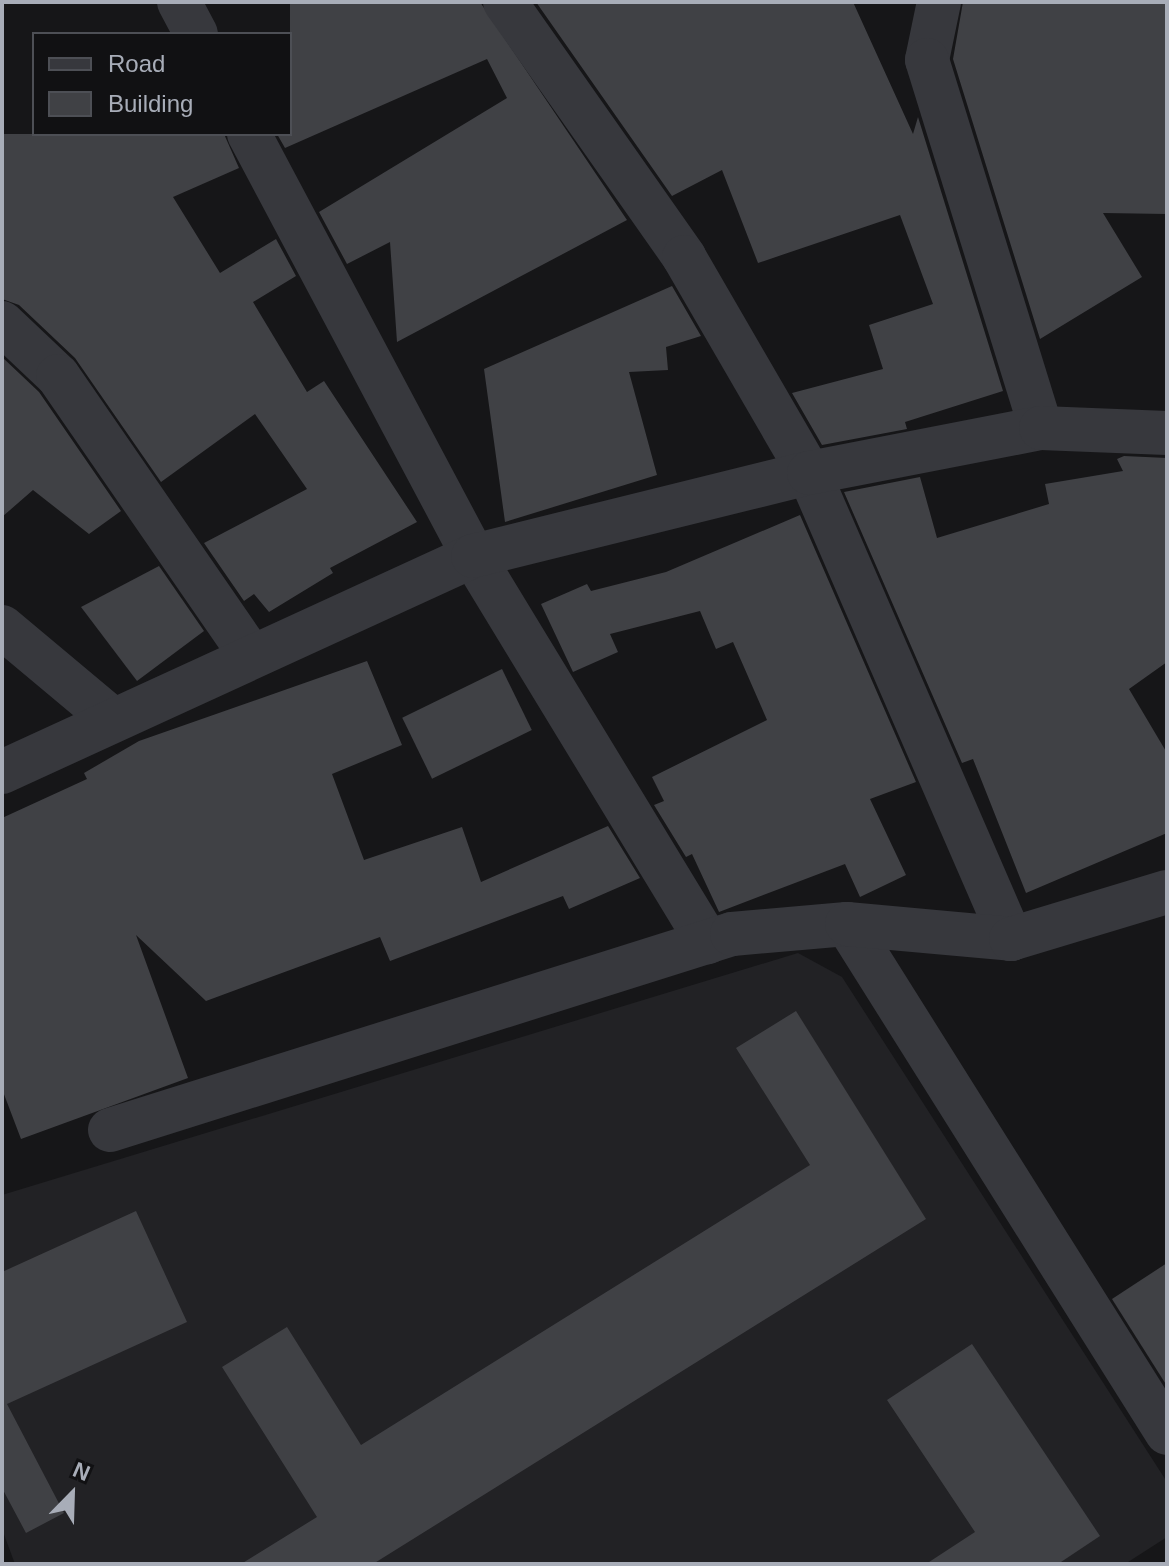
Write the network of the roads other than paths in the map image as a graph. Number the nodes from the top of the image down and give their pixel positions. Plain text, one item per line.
1 (179, 2) edge
2 (505, 2) edge
3 (939, 2) edge
4 (195, 32) edge
5 (250, 136) edge
6 (2, 323) edge
7 (1041, 428) junction
8 (1167, 433) edge
9 (809, 473) junction
10 (473, 556) junction
11 (2, 627) edge
12 (250, 654) junction
13 (111, 718) junction
14 (2, 772) edge
15 (1167, 892) edge
16 (847, 924) junction
17 (1011, 939) junction
18 (708, 942) junction
19 (110, 1130) dead end
20 (1167, 1433) edge

1 - 4 street
2 - 9 street
3 - 7 street
5 - 10 street
6 - 12 street
7 - 8 street
7 - 9 street
9 - 10 street
9 - 17 street
10 - 12 street
10 - 18 street
11 - 13 street
12 - 13 street
13 - 14 street
15 - 17 street
16 - 17 street
16 - 18 street
16 - 20 street
18 - 19 street

